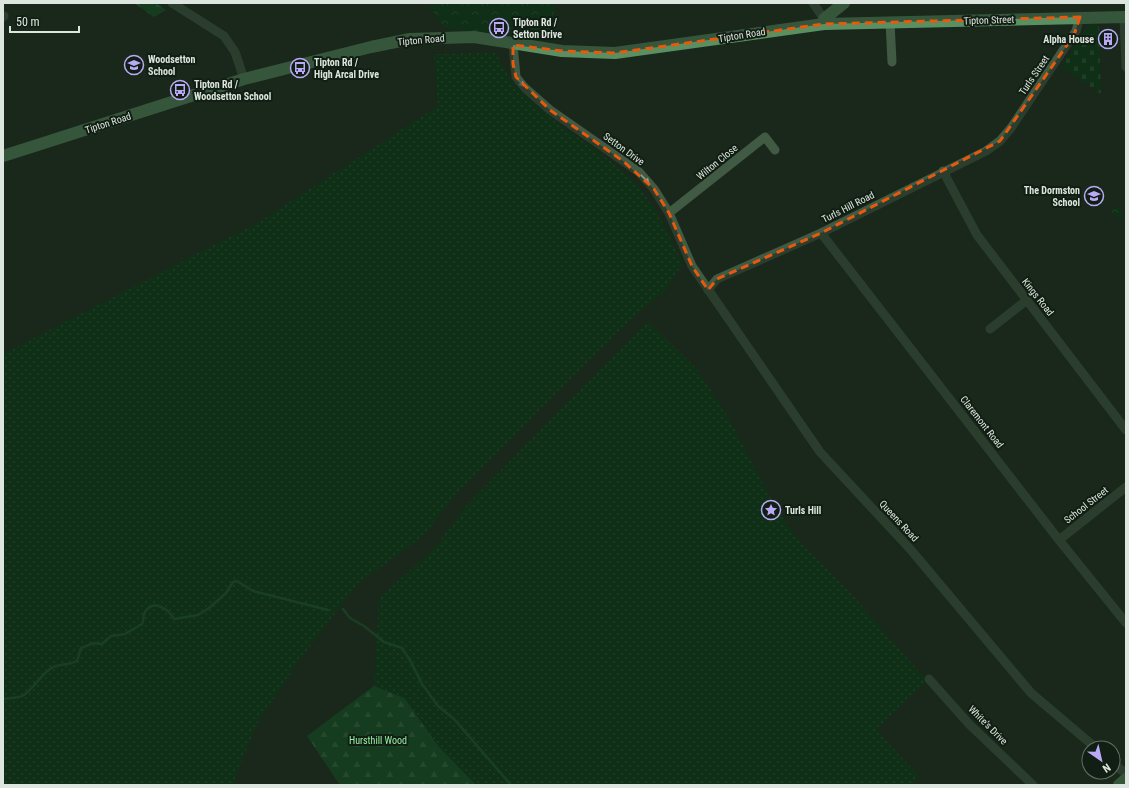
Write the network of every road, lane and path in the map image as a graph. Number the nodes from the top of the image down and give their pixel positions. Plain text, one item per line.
1 (813, 3) edge
2 (844, 3) edge
3 (176, 4) edge
4 (1080, 17) junction
5 (1125, 17) edge
6 (824, 21) junction
7 (890, 22) junction
8 (851, 23) joint
9 (513, 45) junction
10 (892, 62) dead end
11 (1126, 67) edge
12 (244, 79) junction
13 (1000, 141) joint
14 (775, 150) dead end
15 (3, 156) edge
16 (943, 172) junction
17 (670, 213) junction
18 (821, 233) junction
19 (708, 290) junction
20 (1027, 300) junction
21 (990, 329) dead end
22 (1126, 430) edge
23 (1126, 487) edge
24 (1059, 540) junction
25 (1126, 623) edge
26 (929, 679) dead end
27 (1087, 740) edge
28 (1126, 779) edge
29 (1033, 785) edge
30 (1119, 785) edge

1 - 6 street
2 - 6 main road
3 - 12 street
4 - 5 main road, Tipton Street
4 - 7 main road, Tipton Street
4 - 13 street, Turls Street
5 - 11 street
6 - 8 main road, Tipton Road
6 - 9 main road, Tipton Road
7 - 8 main road, Tipton Street
7 - 10 street
9 - 12 main road, Tipton Road
9 -> 17 street, Setton Drive
12 - 15 main road, Tipton Road
13 - 16 street, Turls Hill Road
14 - 17 street, Wilton Close
16 - 18 street, Turls Hill Road
16 - 20 street, Kings Road
17 - 19 street, Setton Drive
18 - 19 street, Turls Hill Road
18 - 24 street, Claremont Road
19 - 27 street, Queens Road
20 - 21 street
20 - 22 street, Kings Road
23 - 24 street, School Street
24 - 25 street, Claremont Road
26 - 29 street, White's Drive
28 - 30 main road

